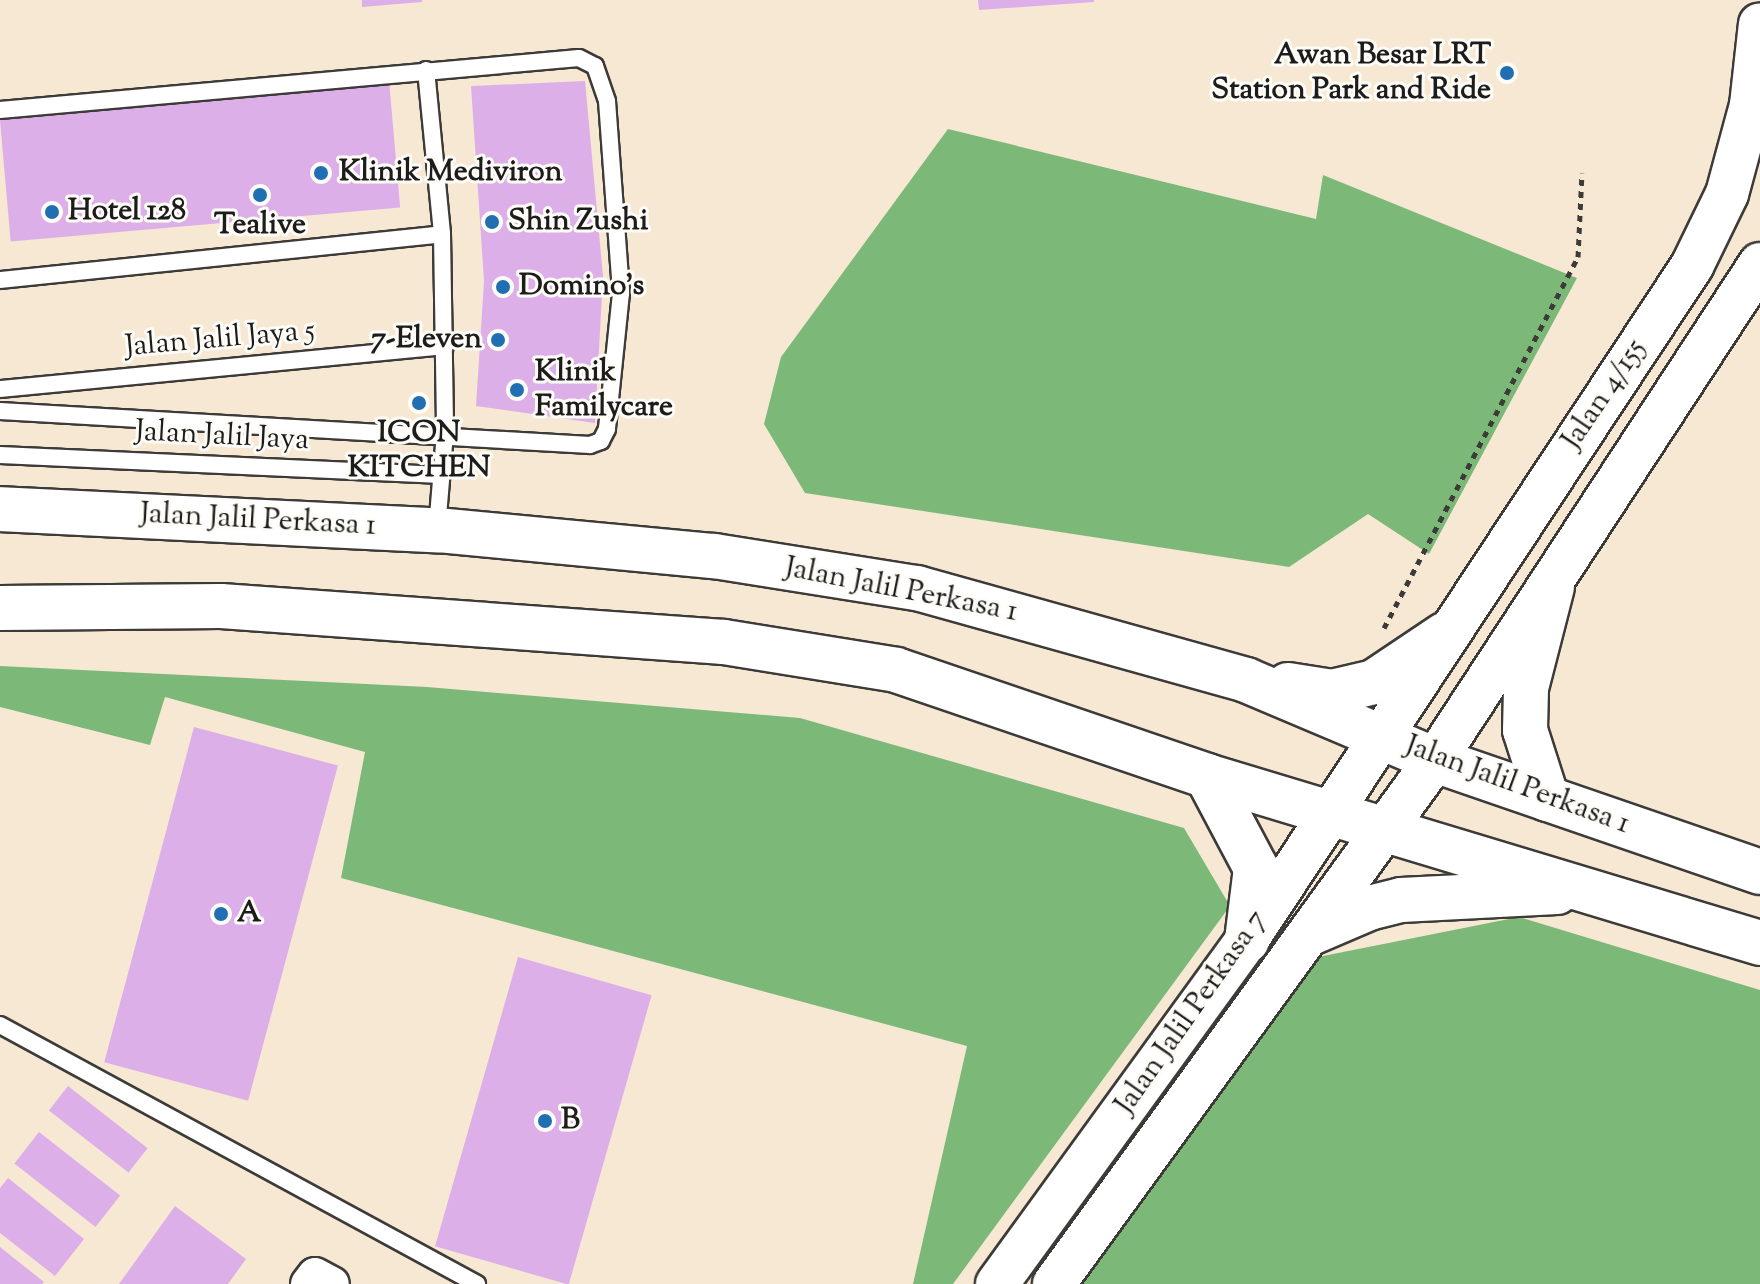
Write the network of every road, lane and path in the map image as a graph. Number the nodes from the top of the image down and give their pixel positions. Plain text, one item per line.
1 (1760, 24) edge
2 (426, 70) junction
3 (0, 110) edge
4 (1582, 173) dead end
5 (442, 234) junction
6 (1760, 264) edge
7 (0, 280) edge
8 (445, 346) junction
9 (0, 389) edge
10 (0, 411) edge
11 (445, 433) junction
12 (0, 455) edge
13 (442, 475) junction
14 (0, 509) edge
15 (437, 530) junction
16 (1552, 587) junction
17 (0, 608) edge
18 (1381, 633) dead end
19 (1444, 635) junction
20 (1246, 680) junction
21 (1379, 736) junction
22 (1435, 760) junction
23 (1207, 776) junction
24 (1547, 799) junction
25 (1327, 813) junction
26 (1386, 830) junction
27 (1760, 872) edge
28 (1599, 891) junction
29 (1313, 932) junction
30 (1247, 940) junction
31 (1760, 943) edge
32 (0, 1025) edge
33 (477, 1284) edge
34 (997, 1284) edge
35 (1054, 1284) edge

1 - 19 street, Jalan 4/155
2 - 3 lane
2 - 5 lane
2 - 11 lane
4 - 18 path
5 - 7 lane
5 - 8 lane
6 - 16 street, Jalan 4/155
8 - 9 lane, Jalan Jalil Jaya 5
8 - 11 lane
10 - 11 lane
11 - 13 lane
12 - 13 lane, Jalan Jalil Jaya
13 - 15 lane
14 - 15 main road, Jalan Jalil Perkasa 1
15 - 20 main road, Jalan Jalil Perkasa 1
16 - 22 street, Jalan 4/155
16 - 24 main road
17 - 23 main road
19 - 20 main road
19 - 21 street, Jalan 4/155
20 - 21 main road, Jalan Jalil Perkasa 1
21 - 22 main road, Jalan Jalil Perkasa 1
21 - 25 street, Jalan Jalil Perkasa 7
22 - 24 main road, Jalan Jalil Perkasa 1
22 - 26 street, Jalan Jalil Perkasa 7
23 - 25 main road
23 - 30 main road
24 - 27 main road, Jalan Jalil Perkasa 1
25 - 26 main road
25 - 30 street, Jalan Jalil Perkasa 7
26 - 28 main road
26 - 29 street, Jalan Jalil Perkasa 7
28 - 29 main road
28 - 31 main road
29 - 35 street, Jalan Jalil Perkasa 7
30 - 34 street, Jalan Jalil Perkasa 7
32 - 33 lane

